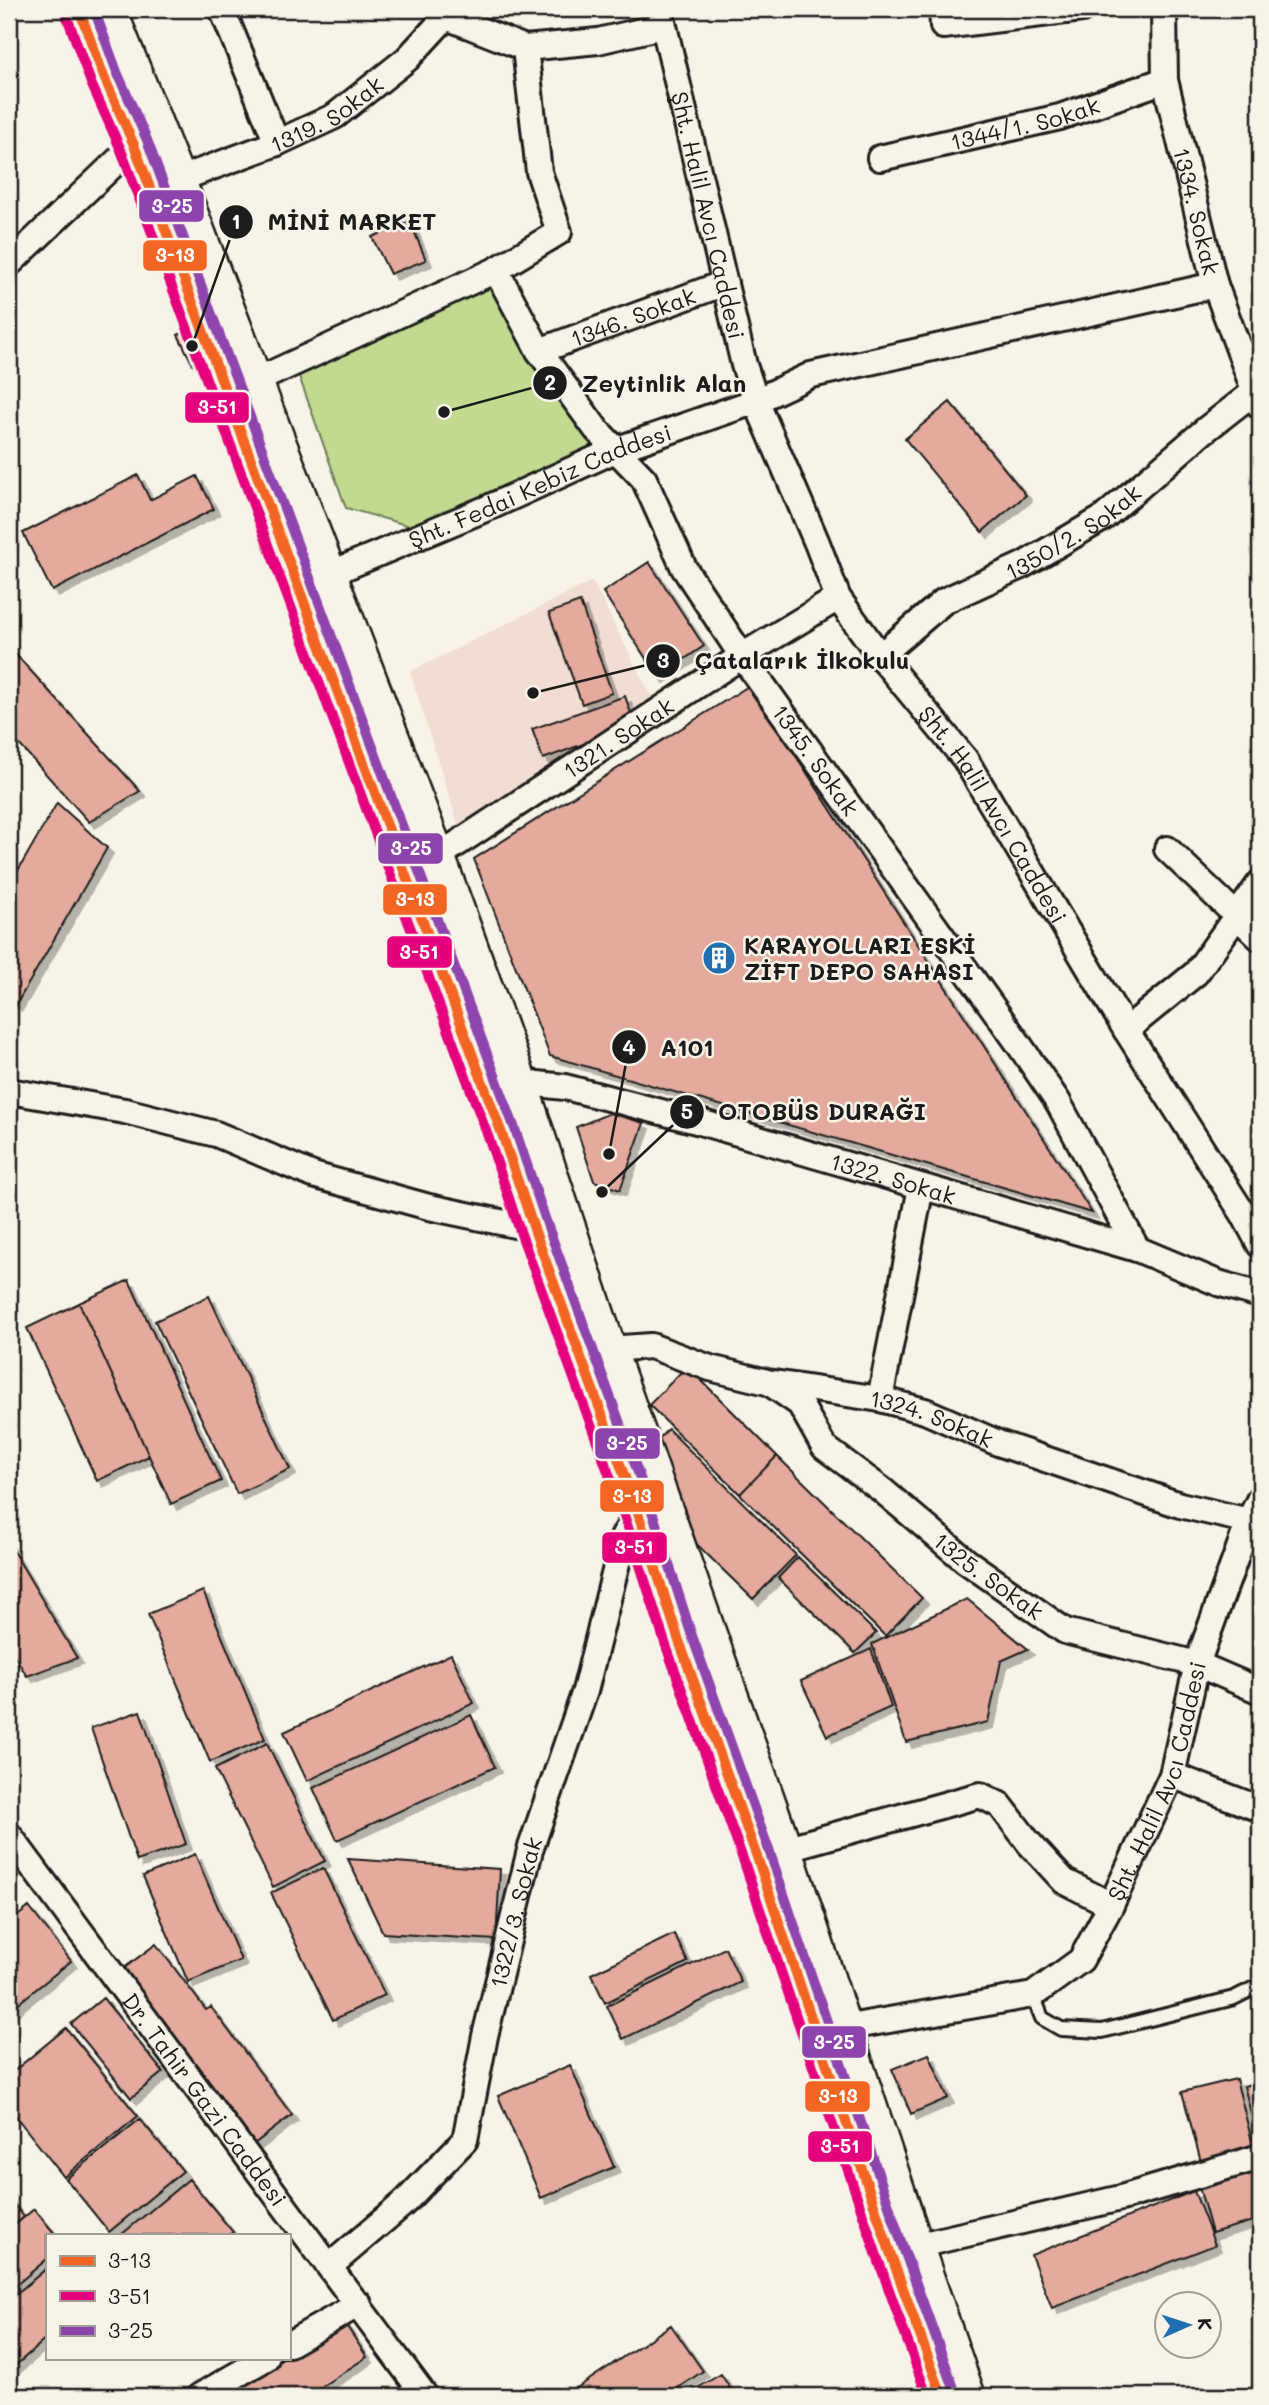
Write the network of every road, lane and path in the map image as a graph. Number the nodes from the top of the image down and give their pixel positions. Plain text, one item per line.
1 (79, 9) edge
2 (108, 9) edge
3 (222, 9) edge
4 (942, 9) edge
5 (1082, 9) edge
6 (1164, 9) edge
7 (450, 13) edge
8 (661, 17) edge
9 (525, 48) junction
10 (1165, 80) junction
11 (277, 143) junction
12 (134, 145) junction
13 (880, 158) dead end
14 (177, 180) junction
15 (9, 264) edge
16 (496, 270) junction
17 (725, 283) junction
18 (1215, 285) junction
19 (539, 351) junction
20 (253, 382) junction
21 (1257, 399) edge
22 (756, 401) junction
23 (615, 450) junction
24 (327, 575) junction
25 (838, 598) junction
26 (742, 656) junction
27 (880, 656) junction
28 (1167, 849) dead end
29 (437, 857) junction
30 (1260, 883) edge
31 (1236, 916) junction
32 (1260, 938) edge
33 (1126, 1030) junction
34 (519, 1082) junction
35 (9, 1091) edge
36 (921, 1186) junction
37 (1252, 1211) edge
38 (534, 1229) junction
39 (1260, 1245) edge
40 (1137, 1250) junction
41 (1260, 1295) edge
42 (608, 1349) junction
43 (767, 1382) junction
44 (880, 1399) junction
45 (1260, 1498) edge
46 (638, 1513) junction
47 (1249, 1521) junction
48 (1197, 1664) junction
49 (1260, 1691) edge
50 (1172, 1774) junction
51 (1260, 1809) edge
52 (9, 1835) edge
53 (784, 1849) junction
54 (1111, 1905) junction
55 (1260, 1985) edge
56 (1033, 1995) junction
57 (843, 2028) junction
58 (1260, 2157) edge
59 (915, 2246) junction
60 (330, 2266) junction
61 (359, 2304) junction
62 (290, 2343) edge
63 (263, 2360) edge
64 (200, 2396) edge
65 (425, 2396) edge
66 (942, 2396) edge
67 (967, 2396) edge

1 - 12 main road
2 - 14 main road
3 - 11 street
4 - 5 street
6 - 10 street, 1334. Sokak
7 - 9 street
7 - 11 street, 1319. Sokak
8 - 9 street
8 - 17 street, Şht. Halil Avcı Caddesi
9 - 16 street
10 - 13 street, 1344/1. Sokak
10 - 18 street, 1334. Sokak
11 - 14 street, 1319. Sokak
12 - 15 street
12 - 38 main road
14 - 20 main road
16 - 19 street, 1345. Sokak
16 - 20 street
17 - 19 street, 1346. Sokak
17 - 22 street, Şht. Halil Avcı Caddesi
18 - 21 street, 1334. Sokak
18 - 22 street, Şht. Fedai Kebiz Caddesi
19 - 23 street, 1345. Sokak
20 - 24 main road
21 - 27 street, 1350/2. Sokak
22 - 23 street, Şht. Fedai Kebiz Caddesi
22 - 25 street, Şht. Halil Avcı Caddesi
23 - 24 street, Şht. Fedai Kebiz Caddesi
23 - 26 street, 1345. Sokak
24 - 29 main road
25 - 26 street, 1321. Sokak
25 - 27 street, Şht. Halil Avcı Caddesi
26 - 29 street, 1321. Sokak
26 - 40 street, 1345. Sokak
27 - 33 street, Şht. Halil Avcı Caddesi
28 - 31 street
29 - 34 main road
30 - 31 street
31 - 32 street
31 - 33 street
33 - 37 street, Şht. Halil Avcı Caddesi
34 - 36 street, 1322. Sokak
34 - 42 main road
35 - 38 street
36 - 40 street, 1322. Sokak
36 - 44 street
37 - 39 street, Şht. Halil Avcı Caddesi
38 - 46 main road
40 - 41 street, 1322. Sokak
42 - 43 street, 1324. Sokak
42 - 53 main road
43 - 44 street, 1324. Sokak
43 - 48 street, 1325. Sokak
44 - 47 street, 1324. Sokak
45 - 47 street, Şht. Halil Avcı Caddesi
46 - 60 street, 1322/3. Sokak
46 - 66 main road
47 - 48 street, Şht. Halil Avcı Caddesi
48 - 49 street, 1325. Sokak
48 - 50 street, Şht. Halil Avcı Caddesi
50 - 51 street
50 - 54 street, Şht. Halil Avcı Caddesi
52 - 60 street, Dr. Tahir Gazi Caddesi
53 - 54 street, Şht. Halil Avcı Caddesi
53 - 57 main road
54 - 56 street
55 - 56 lane
56 - 57 street
57 - 59 main road
58 - 59 street
59 - 67 main road
60 - 61 street, Dr. Tahir Gazi Caddesi
61 - 62 street
61 - 65 street, Dr. Tahir Gazi Caddesi
63 - 64 street

